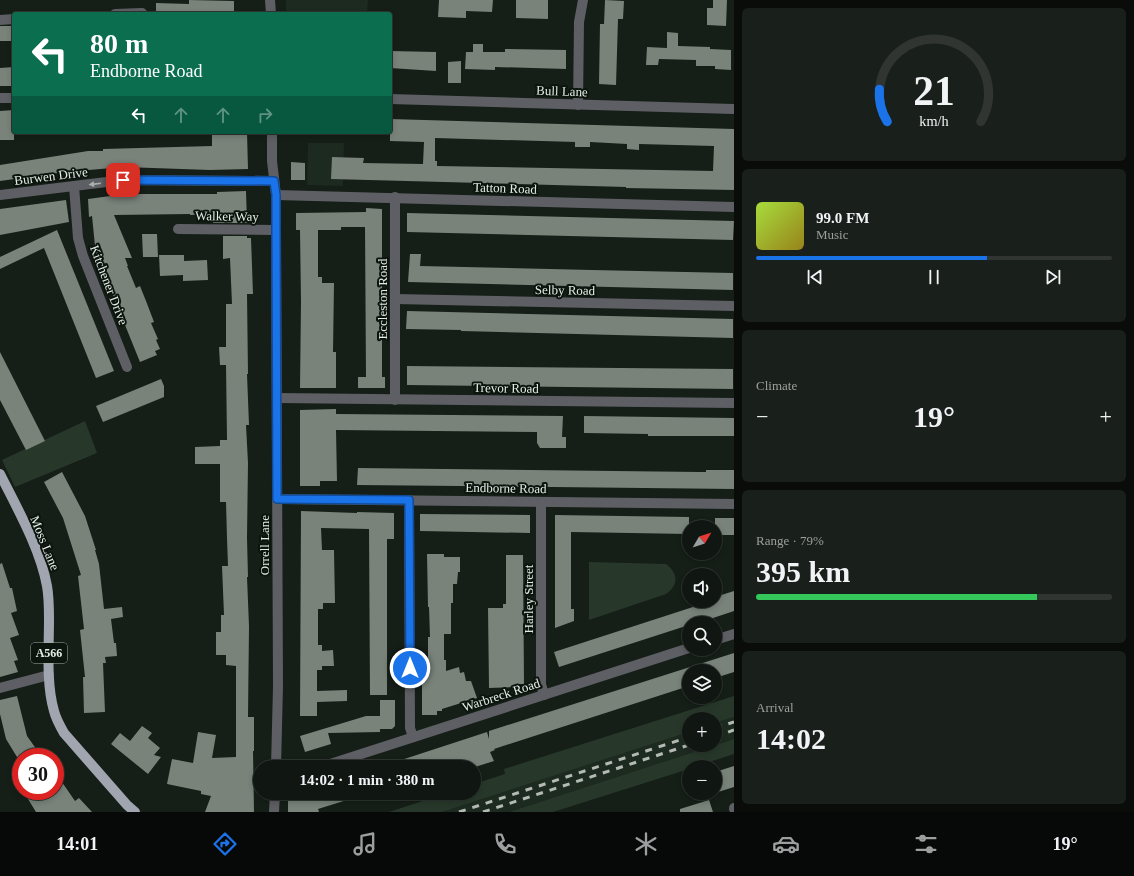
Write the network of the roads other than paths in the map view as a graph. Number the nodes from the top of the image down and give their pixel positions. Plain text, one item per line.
1 (270, 0) edge
2 (583, 0) edge
3 (271, 12) edge
4 (12, 19) edge
5 (0, 20) edge
6 (0, 98) edge
7 (12, 98) edge
8 (392, 99) edge
9 (578, 105) junction
10 (734, 109) edge
11 (272, 134) edge
12 (274, 181) junction
13 (74, 186) junction
14 (0, 195) edge
15 (276, 195) junction
16 (395, 197) junction
17 (734, 207) edge
18 (178, 229) dead end
19 (276, 230) junction
20 (395, 299) junction
21 (734, 306) edge
22 (127, 367) dead end
23 (277, 398) junction
24 (395, 400) junction
25 (734, 403) edge
26 (0, 474) edge
27 (277, 499) junction
28 (409, 500) junction
29 (541, 502) junction
30 (734, 504) edge
31 (734, 634) edge
32 (722, 638) edge
33 (682, 650) edge
34 (49, 675) junction
35 (0, 688) edge
36 (544, 695) junction
37 (413, 737) junction
38 (276, 760) edge
39 (342, 760) edge
40 (275, 800) edge
41 (135, 812) edge
42 (274, 812) edge

1 - 3 street
2 - 9 street
4 - 5 street
6 - 7 street
8 - 9 street, Bull Lane
9 - 10 street, Bull Lane
11 - 12 street, Orrell Lane
12 -> 13 street, Burwen Drive
12 - 15 street, Orrell Lane
13 - 14 street, Burwen Drive
13 - 22 street, Kitchener Drive
15 - 16 street, Tatton Road
15 - 19 street, Orrell Lane
16 - 17 street, Tatton Road
16 - 20 street, Eccleston Road
18 - 19 street, Walker Way
19 - 23 street, Orrell Lane
20 - 21 street, Selby Road
20 - 24 street, Eccleston Road
23 - 24 street, Trevor Road
23 - 27 street, Orrell Lane
24 - 25 street, Trevor Road
26 - 34 main road, Moss Lane / A566
27 - 28 street, Endborne Road
27 - 38 street, Orrell Lane
28 - 29 street, Endborne Road
28 - 37 street
29 - 30 street, Endborne Road
29 - 36 street, Harley Street
31 - 32 street
33 - 36 street, Warbreck Road
34 - 35 street
34 - 41 main road, Moss Lane / A566
36 - 37 street, Warbreck Road
37 - 39 street, Warbreck Road
40 - 42 street

